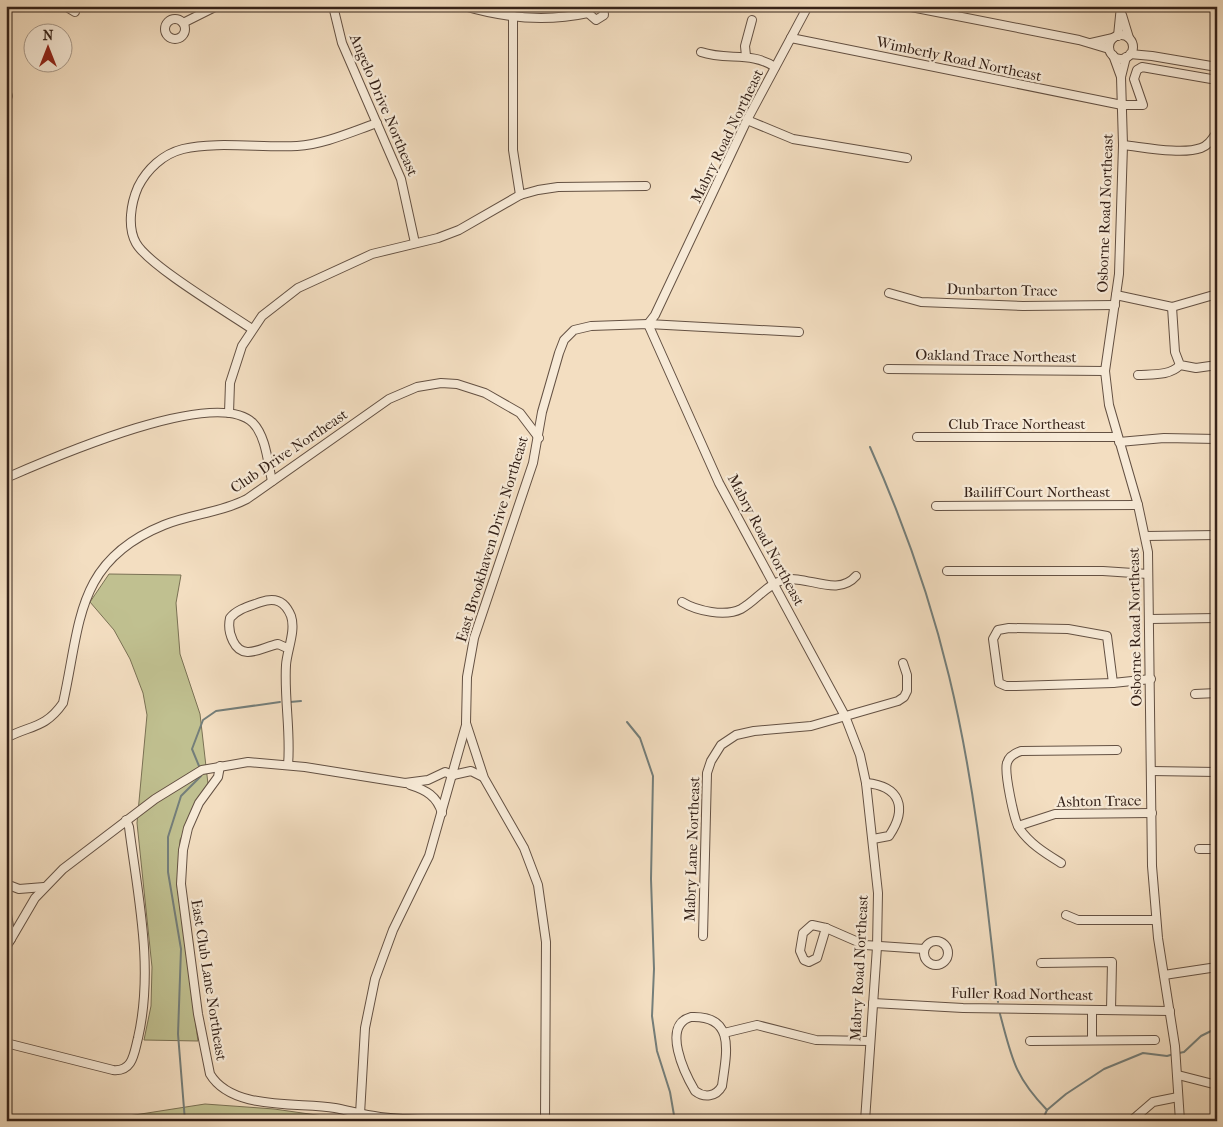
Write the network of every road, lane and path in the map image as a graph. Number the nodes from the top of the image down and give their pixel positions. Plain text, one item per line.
1 (65, 6) edge
2 (217, 6) edge
3 (333, 6) edge
4 (464, 6) edge
5 (603, 6) edge
6 (808, 6) edge
7 (906, 6) edge
8 (588, 10) edge
9 (1121, 10) edge
10 (75, 12) dead end
11 (514, 16) junction
12 (752, 20) dead end
13 (183, 23) dead end
14 (1115, 37) junction
15 (791, 38) junction
16 (1130, 42) junction
17 (1090, 43) junction
18 (701, 52) dead end
19 (1111, 52) junction
20 (746, 56) junction
21 (1128, 56) junction
22 (1152, 56) junction
23 (775, 67) junction
24 (1217, 67) edge
25 (1121, 77) junction
26 (1217, 80) edge
27 (6, 90) edge
28 (6, 101) edge
29 (1122, 105) junction
30 (748, 120) junction
31 (378, 123) junction
32 (1217, 132) edge
33 (1123, 145) junction
34 (907, 158) dead end
35 (646, 186) dead end
36 (520, 196) junction
37 (415, 243) junction
38 (889, 292) dead end
39 (1217, 294) edge
40 (1116, 295) junction
41 (1115, 305) junction
42 (1172, 307) junction
43 (651, 324) junction
44 (252, 329) junction
45 (799, 332) dead end
46 (1180, 365) junction
47 (1217, 365) edge
48 (888, 369) dead end
49 (1105, 371) junction
50 (1138, 375) dead end
51 (229, 413) junction
52 (917, 437) dead end
53 (539, 438) junction
54 (1217, 439) edge
55 (1118, 440) junction
56 (6, 478) edge
57 (272, 481) junction
58 (936, 506) dead end
59 (1138, 506) junction
60 (1217, 535) edge
61 (1146, 536) junction
62 (946, 571) dead end
63 (1148, 574) junction
64 (856, 576) dead end
65 (773, 584) junction
66 (682, 602) dead end
67 (1217, 618) edge
68 (1150, 619) junction
69 (287, 648) junction
70 (903, 663) dead end
71 (1150, 679) junction
72 (1113, 684) junction
73 (1217, 693) edge
74 (1195, 694) dead end
75 (844, 716) junction
76 (466, 723) junction
77 (6, 737) edge
78 (1117, 750) dead end
79 (288, 765) junction
80 (220, 766) junction
81 (1151, 771) junction
82 (1217, 772) edge
83 (449, 774) junction
84 (484, 778) junction
85 (866, 782) junction
86 (405, 783) junction
87 (1152, 813) junction
88 (442, 815) junction
89 (126, 820) junction
90 (1018, 826) junction
91 (874, 839) junction
92 (1217, 848) edge
93 (1199, 849) dead end
94 (1061, 863) dead end
95 (6, 884) edge
96 (44, 887) junction
97 (6, 908) edge
98 (1066, 914) dead end
99 (1156, 920) junction
100 (826, 928) junction
101 (703, 936) dead end
102 (10, 939) junction
103 (6, 947) edge
104 (877, 947) junction
105 (924, 948) dead end
106 (1041, 963) dead end
107 (1217, 966) edge
108 (1164, 974) junction
109 (873, 1003) junction
110 (1092, 1010) junction
111 (1111, 1010) junction
112 (1170, 1011) junction
113 (724, 1033) junction
114 (1092, 1040) junction
115 (1155, 1040) dead end
116 (870, 1041) junction
117 (1030, 1041) dead end
118 (6, 1043) edge
119 (1177, 1072) junction
120 (1217, 1085) edge
121 (1178, 1097) junction
122 (360, 1114) junction
123 (453, 1121) edge
124 (545, 1121) edge
125 (865, 1121) edge
126 (1131, 1121) edge
127 (1180, 1121) edge

1 - 10 street
2 - 13 street
3 - 31 street, Angelo Drive Northeast
4 - 11 street
5 - 8 street
6 - 15 street, Mabry Road Northeast
7 - 17 street
8 - 11 street
9 - 14 street
9 - 16 street
11 - 36 street
12 - 20 street
14 - 16 street
14 - 17 street
14 - 19 street
15 - 23 street, Mabry Road Northeast
15 - 29 street, Wimberly Road Northeast
16 - 21 street, Osborne Road Northeast
16 - 22 street
17 - 19 street
18 - 20 street
19 - 21 street
19 - 25 street, Osborne Road Northeast
20 - 23 street
21 - 22 street
21 - 25 street, Osborne Road Northeast
22 - 24 street
23 - 30 street, Mabry Road Northeast
25 - 29 street, Osborne Road Northeast
26 - 29 street, Wimberly Road Northeast
27 - 28 street
29 - 33 street, Osborne Road Northeast
30 - 34 street
30 - 43 street, Mabry Road Northeast
31 - 37 street, Angelo Drive Northeast
31 - 44 street
32 - 33 street
33 - 40 street, Osborne Road Northeast
35 - 36 street
36 - 37 street
37 - 44 street
38 - 41 street, Dunbarton Trace
39 - 42 street
40 - 41 street, Osborne Road Northeast
40 - 42 street
41 - 49 street, Osborne Road Northeast
42 - 46 street
43 - 45 street, East Brookhaven Drive Northeast
43 - 53 street, East Brookhaven Drive Northeast
43 - 65 street, Mabry Road Northeast
44 - 51 street
46 - 47 street
46 - 50 street
48 - 49 street, Oakland Trace Northeast
49 - 55 street, Osborne Road Northeast
51 - 56 street
51 - 57 street
52 - 55 street, Club Trace Northeast
53 - 57 street, Club Drive Northeast
53 - 76 street, East Brookhaven Drive Northeast
54 - 55 street, Club Trace Northeast
55 - 59 street, Osborne Road Northeast
57 - 77 street, Club Drive Northeast
58 - 59 street, Bailiff Court Northeast
59 - 61 street, Osborne Road Northeast
60 - 61 street
61 - 63 street, Osborne Road Northeast
62 - 63 street
63 - 68 street, Osborne Road Northeast
64 - 65 street
65 - 66 street
65 - 75 street, Mabry Road Northeast
67 - 68 street
68 - 71 street, Osborne Road Northeast
69 - 69 street
69 - 79 street
70 - 75 street, Mabry Lane Northeast
71 - 72 street
71 - 81 street, Osborne Road Northeast
72 - 72 street
73 - 74 street
75 - 85 street, Mabry Road Northeast
75 - 101 street, Mabry Lane Northeast
76 - 83 street
76 - 84 street, East Brookhaven Drive Northeast
78 - 90 street
79 - 80 street
79 - 86 street
80 - 89 street
80 - 122 street, East Club Lane Northeast
81 - 82 street
81 - 87 street, Osborne Road Northeast
83 - 84 street
83 - 86 street
83 - 88 street
84 - 124 street, East Brookhaven Drive Northeast
85 - 91 street, Mabry Road Northeast
85 - 91 street
86 - 88 street
87 - 90 street, Ashton Trace
87 - 99 street, Osborne Road Northeast
88 - 122 street
89 - 96 street
89 - 118 street
90 - 94 street
91 - 104 street, Mabry Road Northeast
92 - 93 street
95 - 96 street
96 - 102 street
97 - 102 street
98 - 99 street
99 - 108 street, Osborne Road Northeast
100 - 100 street
100 - 104 street
102 - 103 street
104 - 105 street
104 - 109 street, Mabry Road Northeast
106 - 111 street
107 - 108 street
108 - 112 street, Osborne Road Northeast
109 - 110 street, Fuller Road Northeast
109 - 116 street, Mabry Road Northeast
110 - 111 street, Fuller Road Northeast
110 - 114 street
111 - 112 street, Fuller Road Northeast
112 - 119 street, Osborne Road Northeast
113 - 113 street
113 - 116 street
114 - 115 street
114 - 117 street
116 - 125 street, Mabry Road Northeast
119 - 120 street
119 - 121 street, Osborne Road Northeast
121 - 126 street
121 - 127 street, Osborne Road Northeast
122 - 123 street, East Club Lane Northeast

